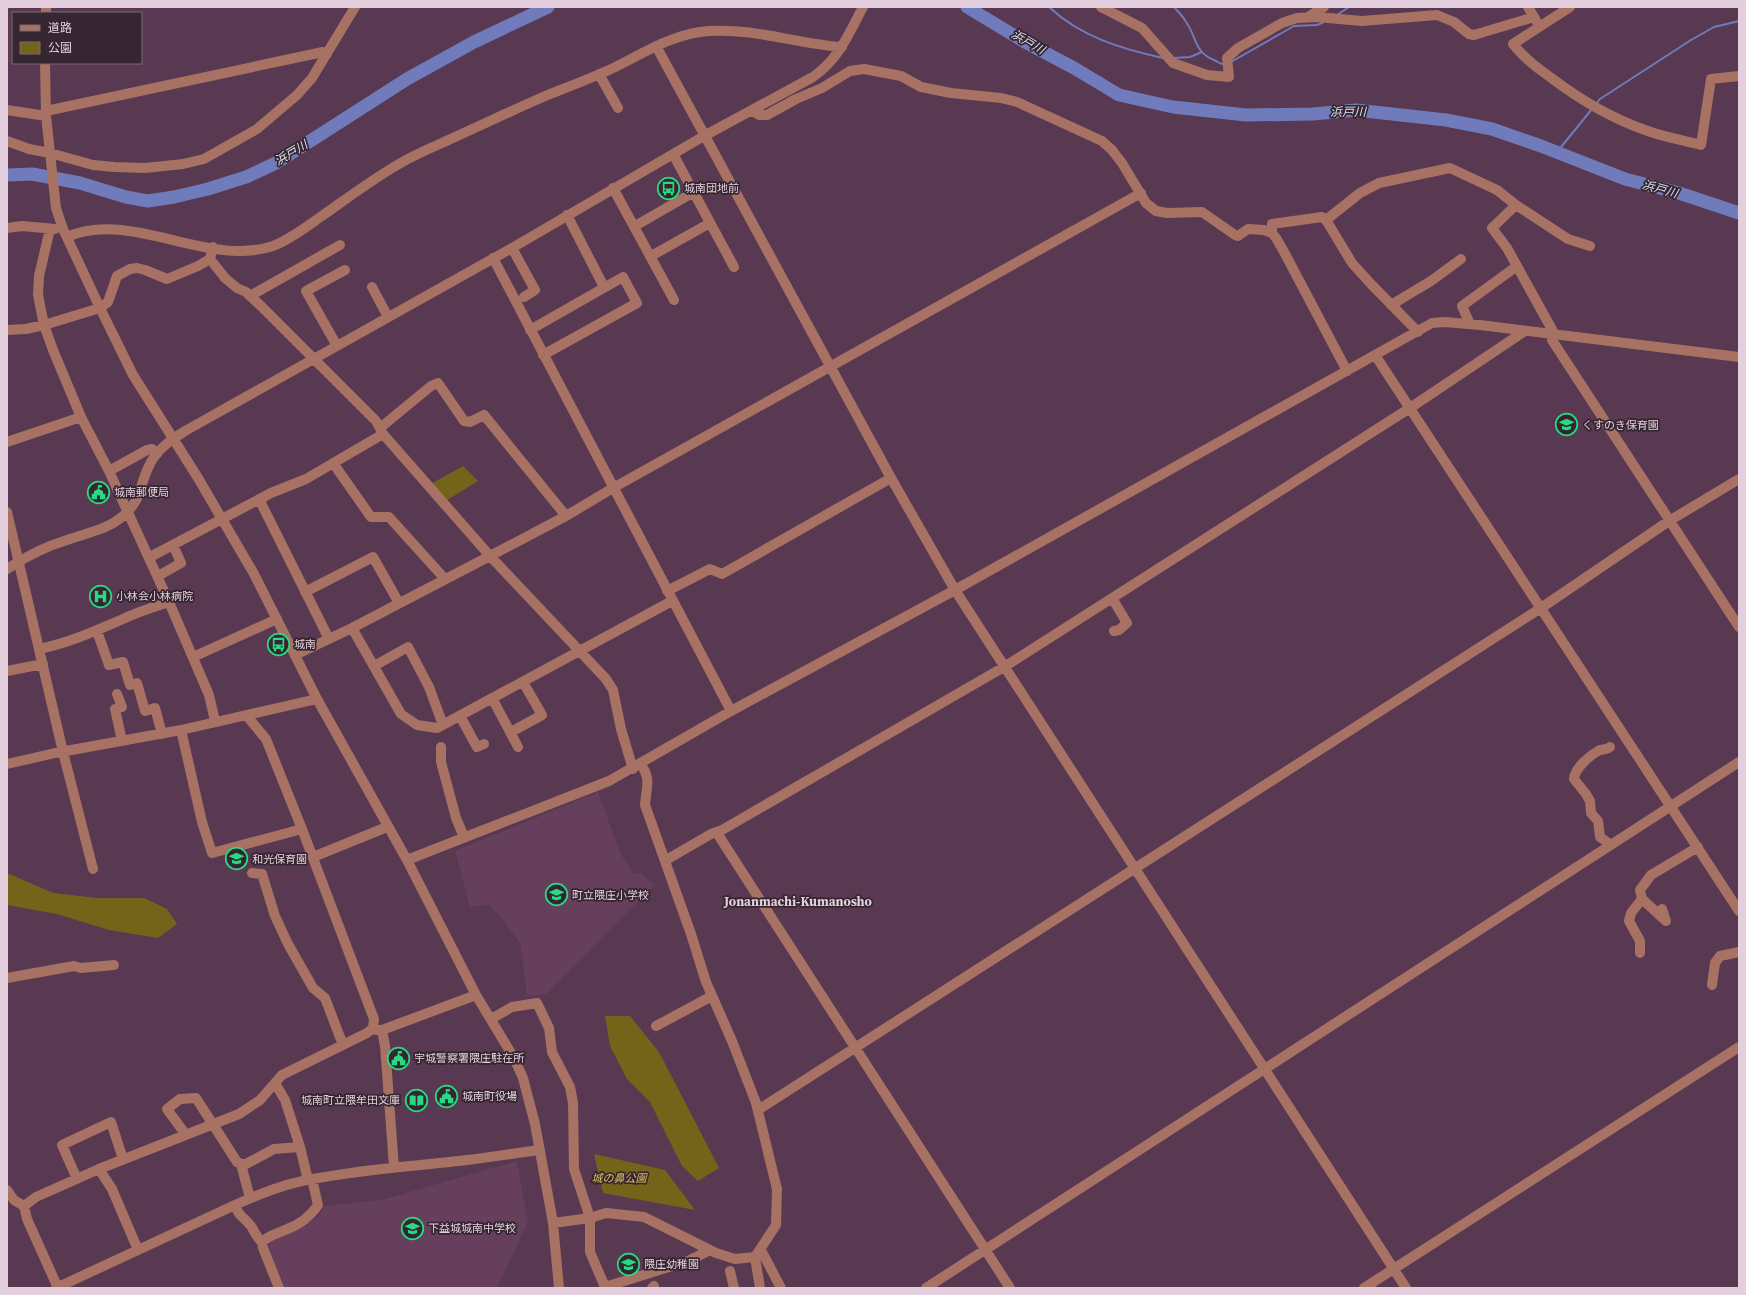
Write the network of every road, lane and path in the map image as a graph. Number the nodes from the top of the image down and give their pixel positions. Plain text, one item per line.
1 (355, 7) edge
2 (863, 7) edge
3 (1101, 7) edge
4 (1324, 7) edge
5 (1528, 7) edge
6 (1570, 7) edge
7 (1308, 17) junction
8 (1534, 17) junction
9 (1540, 27) junction
10 (843, 44) junction
11 (656, 46) junction
12 (327, 54) junction
13 (45, 64) edge
14 (599, 74) junction
15 (1739, 76) edge
16 (618, 108) dead end
17 (7, 110) edge
18 (752, 111) junction
19 (46, 113) junction
20 (704, 136) junction
21 (7, 141) edge
22 (50, 152) junction
23 (673, 154) junction
24 (613, 188) junction
25 (694, 192) junction
26 (1141, 193) junction
27 (1516, 205) junction
28 (567, 215) junction
29 (1326, 220) junction
30 (710, 223) junction
31 (635, 226) junction
32 (7, 228) edge
33 (50, 228) junction
34 (66, 233) junction
35 (1272, 233) junction
36 (340, 245) dead end
37 (1590, 246) dead end
38 (212, 247) junction
39 (512, 248) junction
40 (651, 256) junction
41 (493, 258) junction
42 (210, 259) junction
43 (1461, 259) dead end
44 (1517, 266) junction
45 (734, 267) dead end
46 (345, 270) dead end
47 (372, 287) dead end
48 (604, 287) junction
49 (250, 296) junction
50 (524, 296) dead end
51 (674, 300) dead end
52 (1391, 305) junction
53 (100, 308) junction
54 (388, 317) junction
55 (1470, 324) junction
56 (44, 325) junction
57 (7, 330) edge
58 (530, 330) junction
59 (1525, 331) junction
60 (1418, 332) junction
61 (1555, 335) junction
62 (337, 346) junction
63 (543, 355) junction
64 (1375, 355) junction
65 (1736, 357) edge
66 (312, 359) junction
67 (1739, 365) edge
68 (832, 366) junction
69 (1347, 371) junction
70 (1410, 408) junction
71 (81, 417) junction
72 (381, 431) junction
73 (174, 439) junction
74 (7, 442) edge
75 (157, 454) junction
76 (333, 463) junction
77 (109, 471) junction
78 (891, 478) junction
79 (1739, 479) edge
80 (612, 488) junction
81 (259, 499) junction
82 (128, 511) junction
83 (7, 512) edge
84 (566, 516) junction
85 (223, 520) junction
86 (1669, 521) junction
87 (173, 545) junction
88 (490, 556) junction
89 (150, 557) junction
90 (18, 561) junction
91 (7, 568) edge
92 (158, 576) junction
93 (445, 579) junction
94 (955, 590) junction
95 (667, 591) junction
96 (305, 592) junction
97 (1112, 598) junction
98 (672, 601) junction
99 (169, 602) junction
100 (398, 603) junction
101 (1541, 608) junction
102 (277, 620) junction
103 (1739, 627) edge
104 (352, 628) junction
105 (97, 631) junction
106 (1114, 631) dead end
107 (329, 639) junction
108 (39, 649) junction
109 (579, 651) junction
110 (295, 655) junction
111 (193, 657) junction
112 (43, 664) junction
113 (374, 666) junction
114 (1004, 667) junction
115 (7, 671) edge
116 (523, 682) junction
117 (117, 694) dead end
118 (492, 698) junction
119 (316, 699) junction
120 (731, 711) junction
121 (246, 715) junction
122 (460, 716) junction
123 (215, 721) junction
124 (443, 725) junction
125 (181, 730) junction
126 (510, 732) junction
127 (162, 734) junction
128 (122, 741) junction
129 (484, 744) dead end
130 (442, 747) dead end
131 (518, 747) dead end
132 (1610, 747) dead end
133 (63, 752) junction
134 (1739, 762) edge
135 (7, 764) edge
136 (636, 767) junction
137 (1671, 806) junction
138 (387, 827) junction
139 (302, 829) junction
140 (717, 833) junction
141 (464, 837) junction
142 (1611, 845) junction
143 (1698, 847) junction
144 (313, 857) junction
145 (408, 860) junction
146 (666, 860) junction
147 (93, 869) dead end
148 (1135, 869) junction
149 (252, 873) dead end
150 (1642, 899) junction
151 (1662, 909) dead end
152 (1739, 911) edge
153 (1739, 952) edge
154 (1640, 953) dead end
155 (114, 965) dead end
156 (7, 978) edge
157 (1712, 985) dead end
158 (476, 995) junction
159 (712, 996) junction
160 (491, 1020) junction
161 (656, 1026) dead end
162 (378, 1029) junction
163 (343, 1045) junction
164 (1739, 1047) edge
165 (856, 1048) junction
166 (1264, 1070) junction
167 (275, 1083) junction
168 (758, 1110) junction
169 (214, 1124) junction
170 (186, 1134) junction
171 (300, 1147) junction
172 (540, 1150) junction
173 (122, 1160) junction
174 (241, 1164) junction
175 (394, 1167) junction
176 (99, 1169) junction
177 (77, 1179) junction
178 (310, 1179) junction
179 (7, 1190) edge
180 (250, 1198) junction
181 (10, 1202) edge
182 (234, 1205) junction
183 (24, 1206) junction
184 (590, 1218) junction
185 (553, 1223) junction
186 (262, 1242) junction
187 (138, 1250) junction
188 (710, 1250) junction
189 (986, 1250) junction
190 (758, 1254) junction
191 (1394, 1269) junction
192 (730, 1271) dead end
193 (622, 1285) edge
194 (605, 1287) edge
195 (57, 1288) edge
196 (279, 1288) edge
197 (560, 1288) edge
198 (734, 1288) edge
199 (760, 1288) edge
200 (781, 1288) edge
201 (926, 1288) edge
202 (1010, 1288) edge
203 (1364, 1288) edge
204 (1406, 1288) edge

1 - 12 street
2 - 10 street
3 - 7 street
4 - 7 street
5 - 8 street
6 - 9 street
7 - 8 street
8 - 9 street
9 - 15 street
10 - 11 street
10 - 18 street
11 - 14 street
11 - 20 street
12 - 19 street
12 - 22 street
13 - 19 street
14 - 16 street
14 - 38 street
17 - 19 street
18 - 20 street
18 - 26 street
19 - 22 street
20 - 23 street
20 - 68 street
21 - 22 street
22 - 34 street
23 - 24 street
23 - 25 street
24 - 28 street
24 - 31 street
25 - 30 street
25 - 31 street
26 - 35 street
26 - 68 street
27 - 29 street
27 - 37 street
27 - 44 street
28 - 39 street
28 - 48 street
29 - 35 street
29 - 52 street
30 - 40 street
30 - 45 street
31 - 40 street
32 - 33 street
33 - 34 street
33 - 56 street
34 - 38 street
34 - 53 street
35 - 69 street
36 - 49 street
38 - 42 street
39 - 41 street
39 - 50 street
40 - 51 street
41 - 54 street
41 - 58 street
42 - 49 street
42 - 53 street
43 - 52 street
44 - 55 street
44 - 61 street
46 - 62 street
47 - 54 street
48 - 58 street
48 - 63 street
49 - 66 street
52 - 60 street
53 - 56 street
53 - 73 street
54 - 62 street
55 - 59 street
55 - 60 street
56 - 57 street
56 - 71 street
58 - 63 street
59 - 61 street
59 - 70 street
60 - 64 street
61 - 65 street
61 - 86 street
62 - 66 street
63 - 80 street
64 - 69 street
64 - 70 street
65 - 67 street
66 - 72 street
66 - 73 street
68 - 78 street
68 - 80 street
69 - 94 street
70 - 97 street
70 - 101 street
71 - 74 street
71 - 77 street
72 - 76 street
72 - 84 street
72 - 88 street
73 - 75 street
73 - 85 street
75 - 77 street
75 - 82 street
76 - 81 street
76 - 93 street
77 - 82 street
78 - 94 street
78 - 95 street
79 - 86 street
80 - 84 street
80 - 95 street
81 - 85 street
81 - 96 street
82 - 89 street
82 - 90 street
83 - 90 street
84 - 88 street
85 - 87 street
85 - 102 street
86 - 101 street
86 - 103 street
87 - 89 street
87 - 92 street
88 - 93 street
88 - 109 street
89 - 92 street
90 - 91 street
90 - 108 street
92 - 99 street
93 - 100 street
94 - 114 street
94 - 120 street
95 - 98 street
96 - 100 street
96 - 107 street
97 - 106 street
97 - 114 street
98 - 109 street
98 - 120 street
99 - 105 street
99 - 111 street
100 - 104 street
101 - 137 street
101 - 148 street
102 - 110 street
102 - 111 street
104 - 107 street
104 - 113 street
105 - 108 street
105 - 127 street
107 - 110 street
108 - 112 street
109 - 116 street
109 - 136 street
110 - 119 street
111 - 123 street
112 - 115 street
112 - 133 street
113 - 124 street
113 - 124 street
114 - 140 street
114 - 148 street
116 - 118 street
116 - 126 street
117 - 128 street
118 - 122 street
118 - 126 street
119 - 121 street
119 - 138 street
120 - 136 street
121 - 123 street
121 - 139 street
122 - 124 street
122 - 129 street
123 - 125 street
125 - 127 street
125 - 139 street
126 - 131 street
127 - 128 street
128 - 133 street
130 - 141 street
132 - 142 street
133 - 135 street
133 - 147 street
134 - 137 street
136 - 141 street
136 - 146 street
137 - 142 street
137 - 143 street
138 - 144 street
138 - 145 street
139 - 144 street
140 - 146 street
140 - 165 street
141 - 145 street
142 - 166 street
143 - 150 street
143 - 152 street
144 - 162 street
145 - 158 street
146 - 159 street
148 - 165 street
148 - 166 street
149 - 163 street
150 - 151 street
150 - 154 street
153 - 157 street
155 - 156 street
158 - 160 street
158 - 162 street
159 - 161 street
159 - 168 street
160 - 172 street
160 - 184 street
162 - 163 street
162 - 175 street
163 - 167 street
164 - 191 street
165 - 168 street
165 - 189 street
166 - 189 street
166 - 191 street
167 - 169 street
167 - 171 street
168 - 190 street
169 - 170 street
169 - 170 street
169 - 174 street
170 - 173 street
171 - 174 street
171 - 178 street
172 - 175 street
172 - 185 street
173 - 176 street
173 - 177 street
174 - 180 street
175 - 178 street
176 - 177 street
176 - 187 street
177 - 183 street
178 - 180 street
178 - 186 street
179 - 181 street
180 - 182 street
181 - 183 street
182 - 186 street
182 - 187 street
183 - 195 street
184 - 185 street
184 - 188 street
184 - 194 street
185 - 197 street
186 - 196 street
187 - 195 street
188 - 190 street
188 - 193 street
189 - 201 street
189 - 202 street
190 - 199 street
190 - 200 street
191 - 203 street
191 - 204 street
192 - 198 street
193 - 194 street

